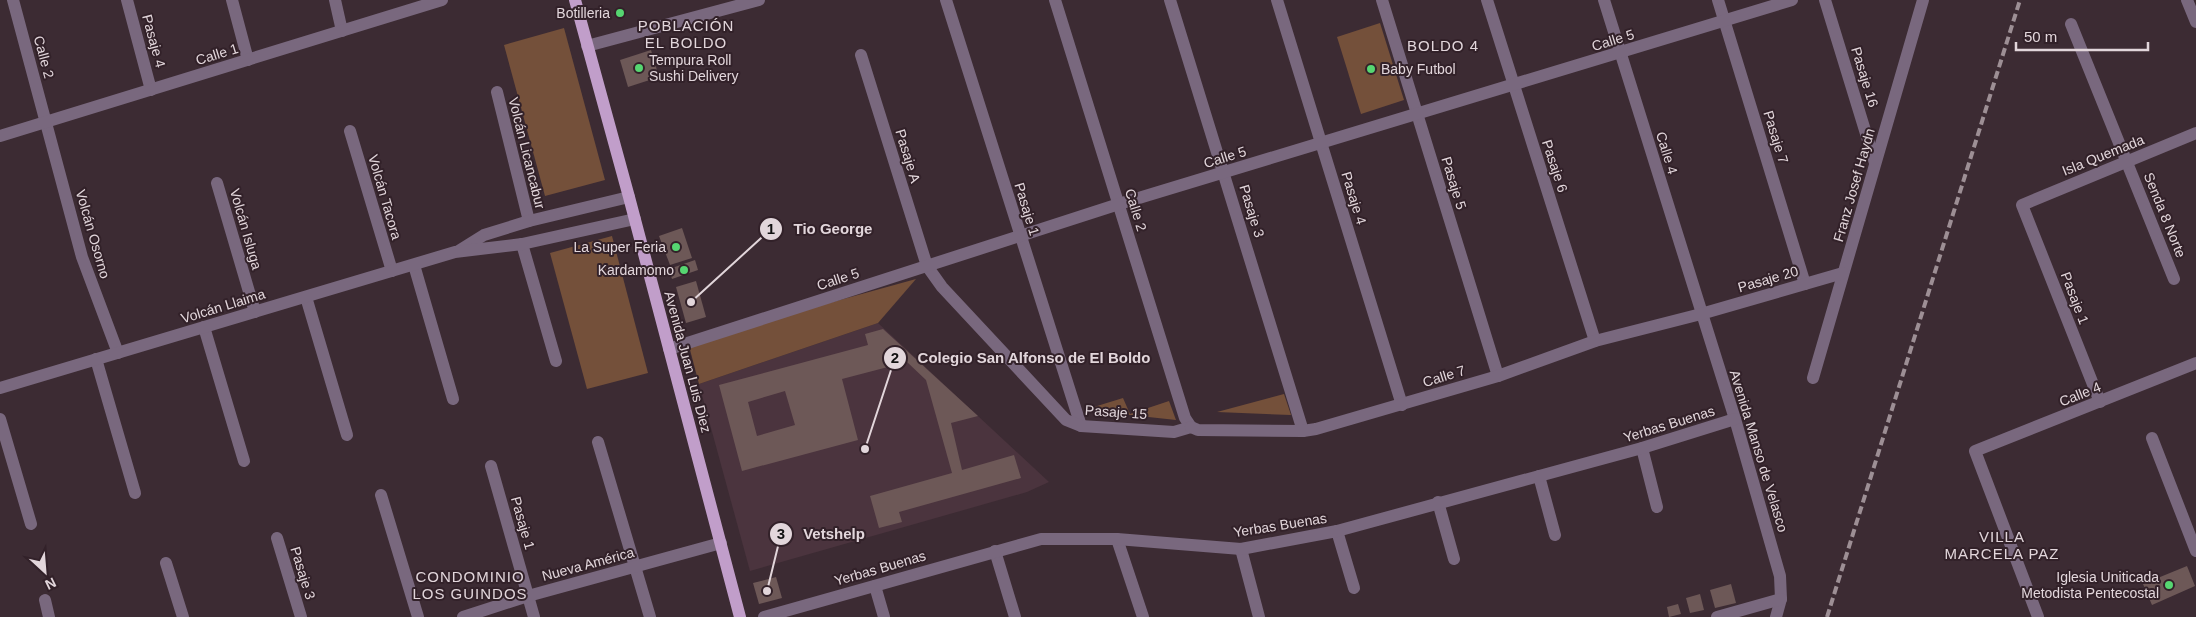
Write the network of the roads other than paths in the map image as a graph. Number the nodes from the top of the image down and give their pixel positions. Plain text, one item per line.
1 (13, 0) edge
2 (128, 0) edge
3 (232, 0) edge
4 (335, 0) edge
5 (442, 0) edge
6 (575, 0) edge
7 (759, 0) edge
8 (946, 0) edge
9 (1056, 0) edge
10 (1170, 0) edge
11 (1277, 0) edge
12 (1382, 0) edge
13 (1487, 0) edge
14 (1604, 0) edge
15 (1718, 0) edge
16 (1792, 0) edge
17 (1825, 0) edge
18 (1923, 0) edge
19 (2187, 0) edge
20 (1725, 21) junction
21 (2196, 22) edge
22 (2071, 24) dead end
23 (342, 31) junction
24 (587, 46) junction
25 (1620, 54) junction
26 (861, 55) dead end
27 (248, 60) junction
28 (1513, 86) junction
29 (151, 90) junction
30 (497, 92) dead end
31 (1417, 114) junction
32 (46, 122) junction
33 (350, 131) dead end
34 (2196, 133) edge
35 (0, 136) edge
36 (1322, 143) junction
37 (2127, 161) junction
38 (1876, 163) junction
39 (1224, 172) junction
40 (217, 183) dead end
41 (629, 197) junction
42 (1119, 204) junction
43 (2022, 205) joint
44 (635, 218) junction
45 (529, 221) junction
46 (1020, 236) junction
47 (522, 244) junction
48 (455, 252) junction
49 (414, 265) junction
50 (927, 266) junction
51 (392, 271) junction
52 (1843, 273) junction
53 (2174, 280) dead end
54 (1805, 284) junction
55 (306, 297) junction
56 (255, 312) junction
57 (1701, 314) junction
58 (204, 327) junction
59 (1596, 341) junction
60 (669, 349) junction
61 (118, 353) junction
62 (96, 359) junction
63 (556, 361) dead end
64 (2196, 364) edge
65 (1498, 376) junction
66 (1813, 378) dead end
67 (0, 388) edge
68 (453, 399) dead end
69 (2100, 402) junction
70 (1402, 405) junction
71 (0, 419) edge
72 (1735, 419) junction
73 (1081, 426) junction
74 (1191, 427) junction
75 (1304, 431) junction
76 (347, 435) dead end
77 (2152, 438) dead end
78 (598, 442) dead end
79 (1642, 448) junction
80 (244, 461) dead end
81 (491, 466) dead end
82 (1539, 476) junction
83 (135, 493) dead end
84 (381, 495) dead end
85 (1438, 502) junction
86 (1657, 507) dead end
87 (31, 524) dead end
88 (1337, 531) junction
89 (1555, 534) dead end
90 (277, 538) dead end
91 (1117, 539) junction
92 (721, 543) junction
93 (2195, 545) edge
94 (1241, 549) junction
95 (995, 551) junction
96 (1454, 559) dead end
97 (166, 563) dead end
98 (635, 567) junction
99 (875, 586) junction
100 (1354, 588) dead end
101 (528, 596) junction
102 (1782, 599) junction
103 (45, 600) dead end
104 (49, 617) edge
105 (183, 617) edge
106 (301, 617) edge
107 (418, 617) edge
108 (463, 617) edge
109 (534, 617) edge
110 (650, 617) edge
111 (740, 617) edge
112 (764, 617) edge
113 (884, 617) edge
114 (1015, 617) edge
115 (1143, 617) edge
116 (1259, 617) edge
117 (1717, 617) edge
118 (1776, 617) edge
119 (2038, 617) edge

1 - 32 street, Calle 2
2 - 29 street, Pasaje 4
3 - 27 street
4 - 23 street
5 - 23 street, Calle 1
6 - 24 main road, Avenida Juan Luis Diez
7 - 24 street
8 - 46 street, Pasaje 1
9 - 42 street, Calle 2
10 - 39 street, Pasaje 3
11 - 36 street, Pasaje 4
12 - 31 street, Pasaje 5
13 - 28 street, Pasaje 6
14 - 25 street, Calle 4
15 - 20 street, Pasaje 7
16 - 20 street, Calle 5
17 - 38 street, Pasaje 16
18 - 38 street, Franz Josef Haydn
19 - 21 street
20 - 25 street, Calle 5
20 - 54 street, Pasaje 7
22 - 37 street, Senda 8 Norte
23 - 27 street, Calle 1
24 - 41 main road, Avenida Juan Luis Diez
25 - 28 street, Calle 5
25 - 57 street, Calle 4
26 - 50 street, Pasaje A
27 - 29 street, Calle 1
28 - 31 street, Calle 5
28 - 59 street, Pasaje 6
29 - 32 street, Calle 1
30 - 45 street, Volcán Licancabur
31 - 36 street, Calle 5
31 - 65 street, Pasaje 5
32 - 35 street, Calle 1
32 - 61 street, Volcán Osorno
33 - 51 street, Volcán Tacora
34 - 37 street, Isla Quemada
36 - 39 street, Calle 5
36 - 70 street, Pasaje 4
37 - 43 street, Isla Quemada
37 - 53 street, Senda 8 Norte
38 - 52 street, Franz Josef Haydn
39 - 42 street, Calle 5
39 - 75 street, Pasaje 3
40 - 56 street, Volcán Isluga
41 - 44 main road, Avenida Juan Luis Diez
41 - 45 street, Volcán Llaima
42 - 46 street, Calle 5
42 - 74 street, Calle 2
43 - 69 street, Pasaje 1
44 - 47 street, Volcán Llaima
44 - 60 main road, Avenida Juan Luis Diez
45 - 48 street, Volcán Llaima
46 - 50 street, Calle 5
46 - 73 street, Pasaje 1
47 - 48 street, Volcán Llaima
47 - 63 street
48 - 49 street, Volcán Llaima
49 - 51 street, Volcán Llaima
49 - 68 street
50 - 60 street, Calle 5
50 - 73 street, Pasaje 15
51 - 55 street, Volcán Llaima
52 - 54 street, Pasaje 20
52 - 66 street, Franz Josef Haydn
54 - 57 street, Pasaje 20
55 - 56 street, Volcán Llaima
55 - 76 street
56 - 58 street, Volcán Llaima
57 - 59 street, Calle 7
57 - 72 street, Avenida Manso de Velasco
58 - 61 street, Volcán Llaima
58 - 80 street
59 - 65 street, Calle 7
60 - 92 main road, Avenida Juan Luis Diez
61 - 62 street, Volcán Llaima
62 - 67 street, Volcán Llaima
62 - 83 street
64 - 69 street, Calle 4
65 - 70 street, Calle 7
69 - 119 street, Calle 4
70 - 75 street, Calle 7
71 - 87 street
72 - 79 street, Yerbas Buenas
72 - 102 street, Avenida Manso de Velasco
73 - 74 street, Pasaje 15
74 - 75 street, Calle 7
77 - 93 street
78 - 98 street
79 - 82 street, Yerbas Buenas
79 - 86 street
81 - 101 street, Pasaje 1
82 - 85 street, Yerbas Buenas
82 - 89 street
84 - 107 street
85 - 88 street, Yerbas Buenas
85 - 96 street
88 - 94 street, Yerbas Buenas
88 - 100 street
90 - 106 street, Pasaje 3
91 - 94 street, Yerbas Buenas
91 - 95 street, Yerbas Buenas
91 - 115 street
92 - 98 street, Nueva América
92 - 111 main road, Avenida Juan Luis Diez
94 - 116 street
95 - 99 street, Yerbas Buenas
95 - 114 street
97 - 105 street
98 - 101 street, Nueva América
98 - 110 street
99 - 112 street, Yerbas Buenas
99 - 113 street
101 - 108 street, Nueva América
101 - 109 street, Pasaje 1
102 - 117 street
102 - 118 street
103 - 104 street

